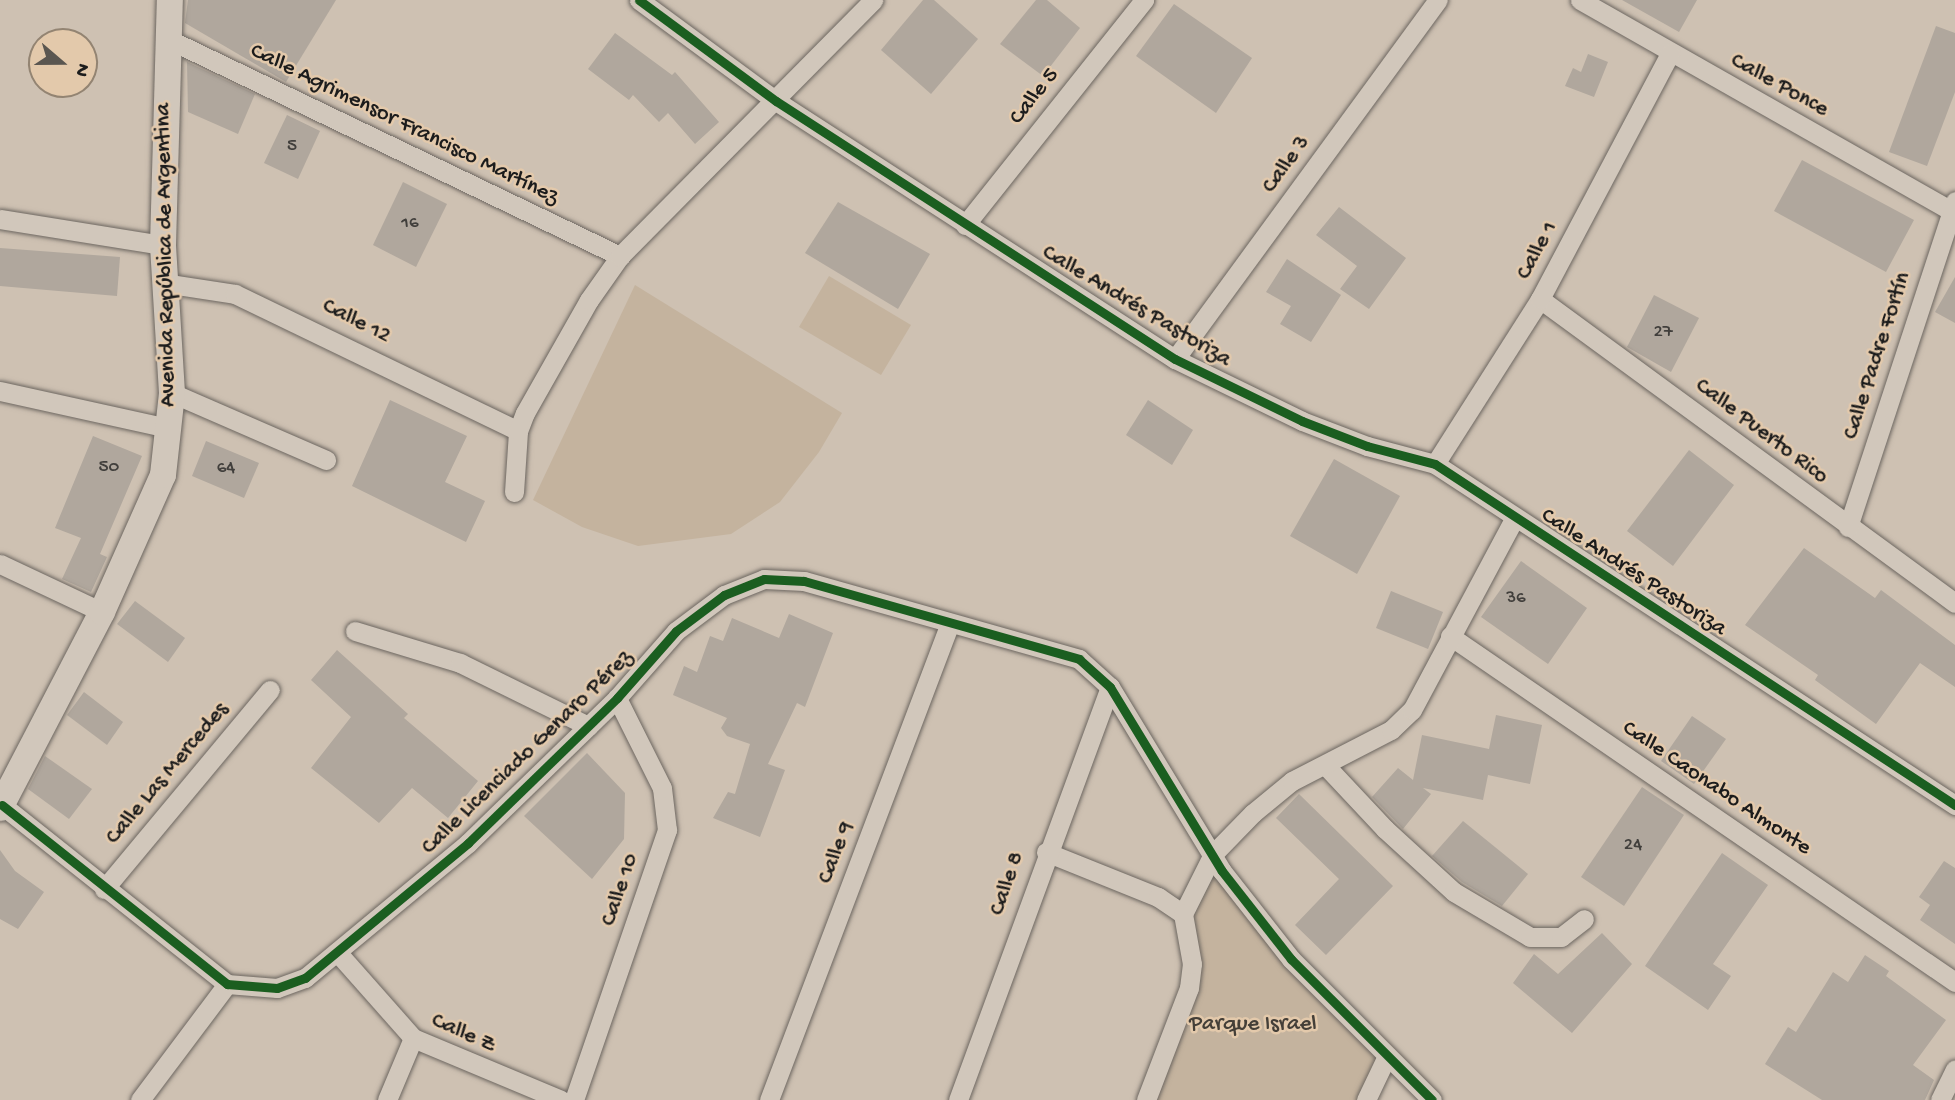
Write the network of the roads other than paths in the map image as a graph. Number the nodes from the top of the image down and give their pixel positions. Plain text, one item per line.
1 (170, 0) edge
2 (639, 0) edge
3 (873, 0) edge
4 (1144, 0) edge
5 (1438, 0) edge
6 (1580, 0) edge
7 (166, 38) junction
8 (1670, 53) junction
9 (776, 101) junction
10 (1954, 208) edge
11 (0, 219) edge
12 (965, 225) junction
13 (163, 245) junction
14 (621, 256) junction
15 (164, 283) junction
16 (1541, 299) junction
17 (1175, 359) junction
18 (0, 391) edge
19 (172, 393) junction
20 (169, 428) junction
21 (518, 431) junction
22 (326, 460) dead end
23 (1435, 464) junction
24 (514, 492) dead end
25 (1514, 519) junction
26 (1848, 527) junction
27 (0, 564) edge
28 (1955, 603) edge
29 (102, 612) junction
30 (950, 623) junction
31 (355, 631) dead end
32 (1450, 636) junction
33 (1110, 687) junction
34 (270, 690) dead end
35 (617, 698) junction
36 (588, 726) junction
37 (1325, 765) junction
38 (1955, 805) edge
39 (1, 807) edge
40 (1046, 852) junction
41 (1213, 854) junction
42 (104, 889) junction
43 (1183, 914) junction
44 (1584, 919) dead end
45 (337, 952) junction
46 (1955, 982) edge
47 (226, 984) junction
48 (413, 1038) junction
49 (1387, 1056) junction
50 (1955, 1069) edge
51 (1946, 1097) edge
52 (140, 1100) edge
53 (387, 1100) edge
54 (561, 1100) edge
55 (574, 1100) edge
56 (769, 1100) edge
57 (958, 1100) edge
58 (1146, 1100) edge
59 (1366, 1100) edge
60 (1432, 1100) edge

1 - 7 main road, Avenida República de Argentina
2 - 9 street, Calle Andrés Pastoriza
3 - 9 street
4 - 12 street, Calle 5
5 - 17 street, Calle 3
6 - 8 street, Calle Ponce
7 - 13 main road, Avenida República de Argentina
7 - 14 street, Calle Agrimensor Francisco Martínez
8 - 10 street, Calle Ponce
8 - 16 street, Calle 1
9 - 12 street, Calle Andrés Pastoriza
9 - 14 street
10 - 26 street, Calle Padre Fortín
11 - 13 street
12 - 17 street, Calle Andrés Pastoriza
13 - 15 main road, Avenida República de Argentina
14 - 21 street
15 - 19 main road, Avenida República de Argentina
15 - 21 street, Calle 12
16 - 23 street, Calle 1
16 - 26 street, Calle Puerto Rico
17 - 23 street, Calle Andrés Pastoriza
18 - 20 street
19 - 20 main road, Avenida República de Argentina
19 - 22 street
20 - 29 main road, Avenida República de Argentina
21 - 24 street
23 - 25 street, Calle Andrés Pastoriza
25 - 32 street
25 - 38 street, Calle Andrés Pastoriza
26 - 28 street, Calle Puerto Rico
27 - 29 street
29 - 39 main road, Avenida República de Argentina
30 - 33 street, Calle Licenciado Genaro Pérez
30 - 35 street, Calle Licenciado Genaro Pérez
30 - 56 street, Calle 9
31 - 36 street
32 - 37 street
32 - 46 street, Calle Caonabo Almonte
33 - 40 street, Calle 8
33 - 41 street, Calle Licenciado Genaro Pérez
34 - 42 street, Calle Las Mercedes
35 - 36 street, Calle Licenciado Genaro Pérez
35 - 55 street, Calle 10
36 - 45 street, Calle Licenciado Genaro Pérez
37 - 41 street
37 - 44 street
39 - 42 street
40 - 43 street
40 - 57 street, Calle 8
41 - 43 street
41 - 49 street, Calle Licenciado Genaro Pérez
42 - 47 street
43 - 58 street
45 - 47 street, Calle Licenciado Genaro Pérez
45 - 48 street, Calle Z
47 - 52 street
48 - 53 street
48 - 54 street, Calle Z
49 - 59 street
49 - 60 street, Calle Licenciado Genaro Pérez
50 - 51 street

